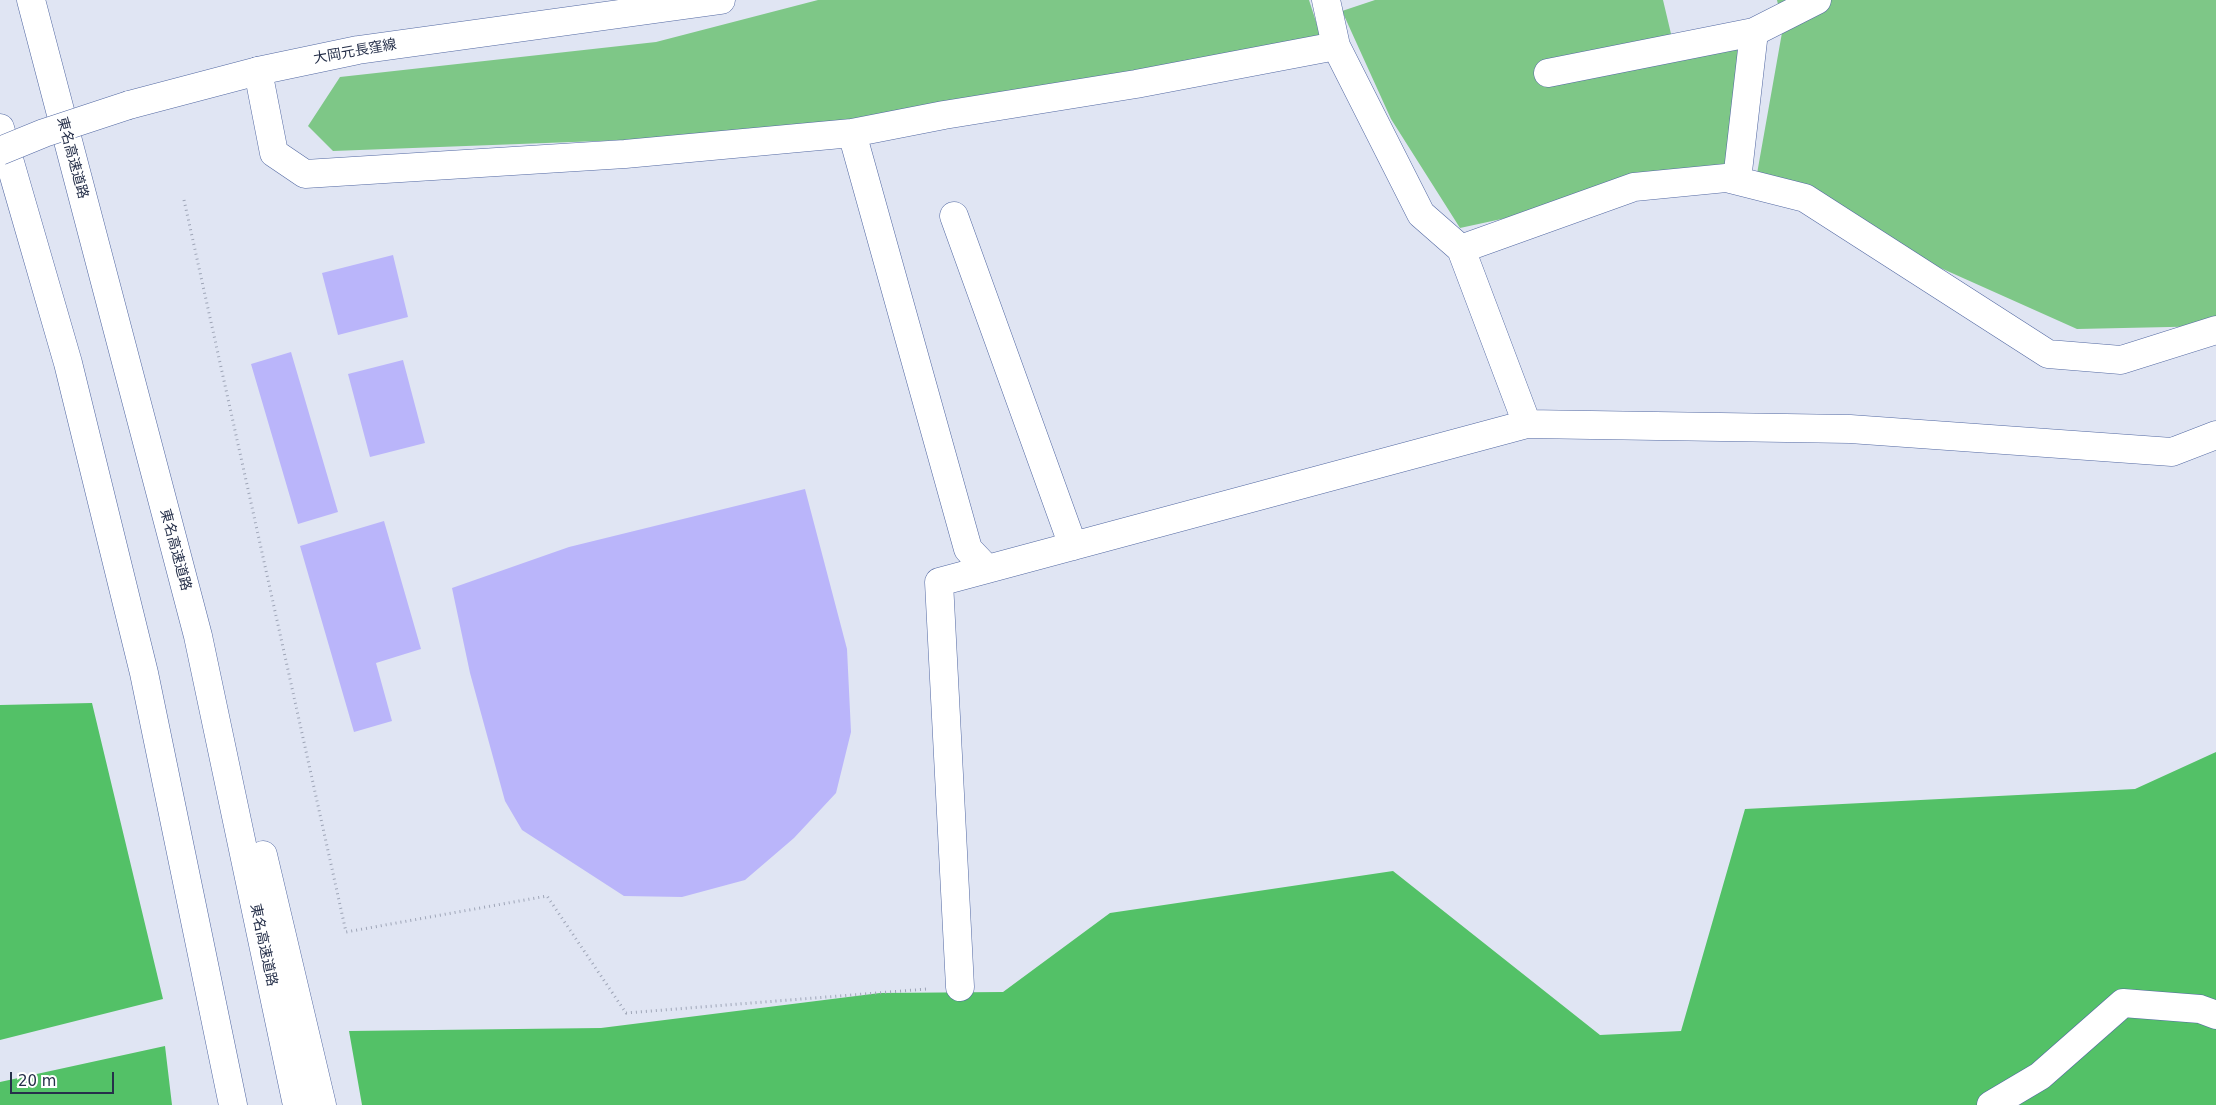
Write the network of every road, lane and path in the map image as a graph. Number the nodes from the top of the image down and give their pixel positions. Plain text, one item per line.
1 (31, 0) edge
2 (721, 0) edge
3 (1326, 0) edge
4 (1818, 0) edge
5 (1754, 32) junction
6 (1336, 46) junction
7 (258, 70) junction
8 (1548, 73) dead end
9 (0, 128) edge
10 (852, 133) junction
11 (0, 152) edge
12 (1737, 180) junction
13 (184, 200) dead end
14 (954, 216) dead end
15 (1461, 249) junction
16 (2216, 330) edge
17 (1527, 424) junction
18 (2216, 435) edge
19 (1073, 546) junction
20 (987, 569) junction
21 (198, 636) junction
22 (960, 987) joint
23 (2216, 1015) edge
24 (233, 1105) edge
25 (297, 1105) edge
26 (322, 1105) edge
27 (1991, 1105) edge

1 - 21 main road, 東名高速道路
2 - 7 main road, 大岡元長窪線
3 - 6 main road
4 - 5 main road
5 - 8 main road
5 - 12 main road
6 - 10 main road
6 - 15 main road
7 - 10 main road
7 - 11 main road, 大岡元長窪線, bridge
9 - 24 main road
10 - 20 main road
12 - 15 main road
12 - 16 main road
13 - 22 path
14 - 19 main road
15 - 17 main road
17 - 18 main road
17 - 19 main road
19 - 20 main road
20 - 22 main road
21 - 25 main road, 東名高速道路
21 - 26 main road
23 - 27 main road

